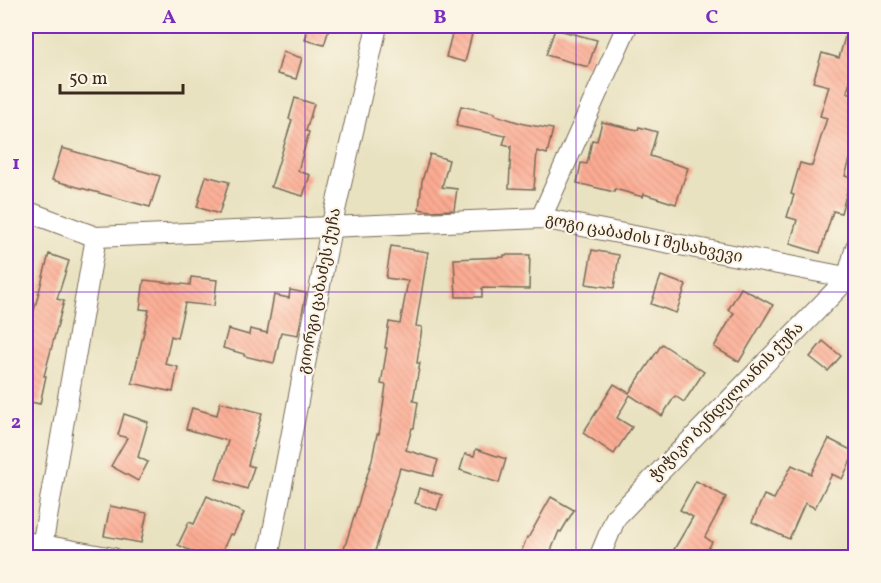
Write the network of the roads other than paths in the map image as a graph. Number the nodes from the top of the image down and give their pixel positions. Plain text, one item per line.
1 (376, 26) edge
2 (627, 26) edge
3 (26, 211) edge
4 (541, 218) junction
5 (332, 228) junction
6 (96, 237) junction
7 (855, 247) edge
8 (851, 279) edge
9 (36, 548) edge
10 (600, 557) edge
11 (113, 558) edge
12 (268, 558) edge

1 - 5 street, გიორგი ცაბაძეს ქუჩა
2 - 4 street
3 - 6 street
4 - 5 street, გოგი ცაბაძის I შესახვევი
4 - 8 street, გოგი ცაბაძის I შესახვევი
5 - 6 street, გოგი ცაბაძის I შესახვევი
5 - 12 street, გიორგი ცაბაძეს ქუჩა
6 - 9 street
7 - 8 street
8 - 10 street, ჭიჭიკო ბენდელიანის ქუჩა
9 - 11 street

